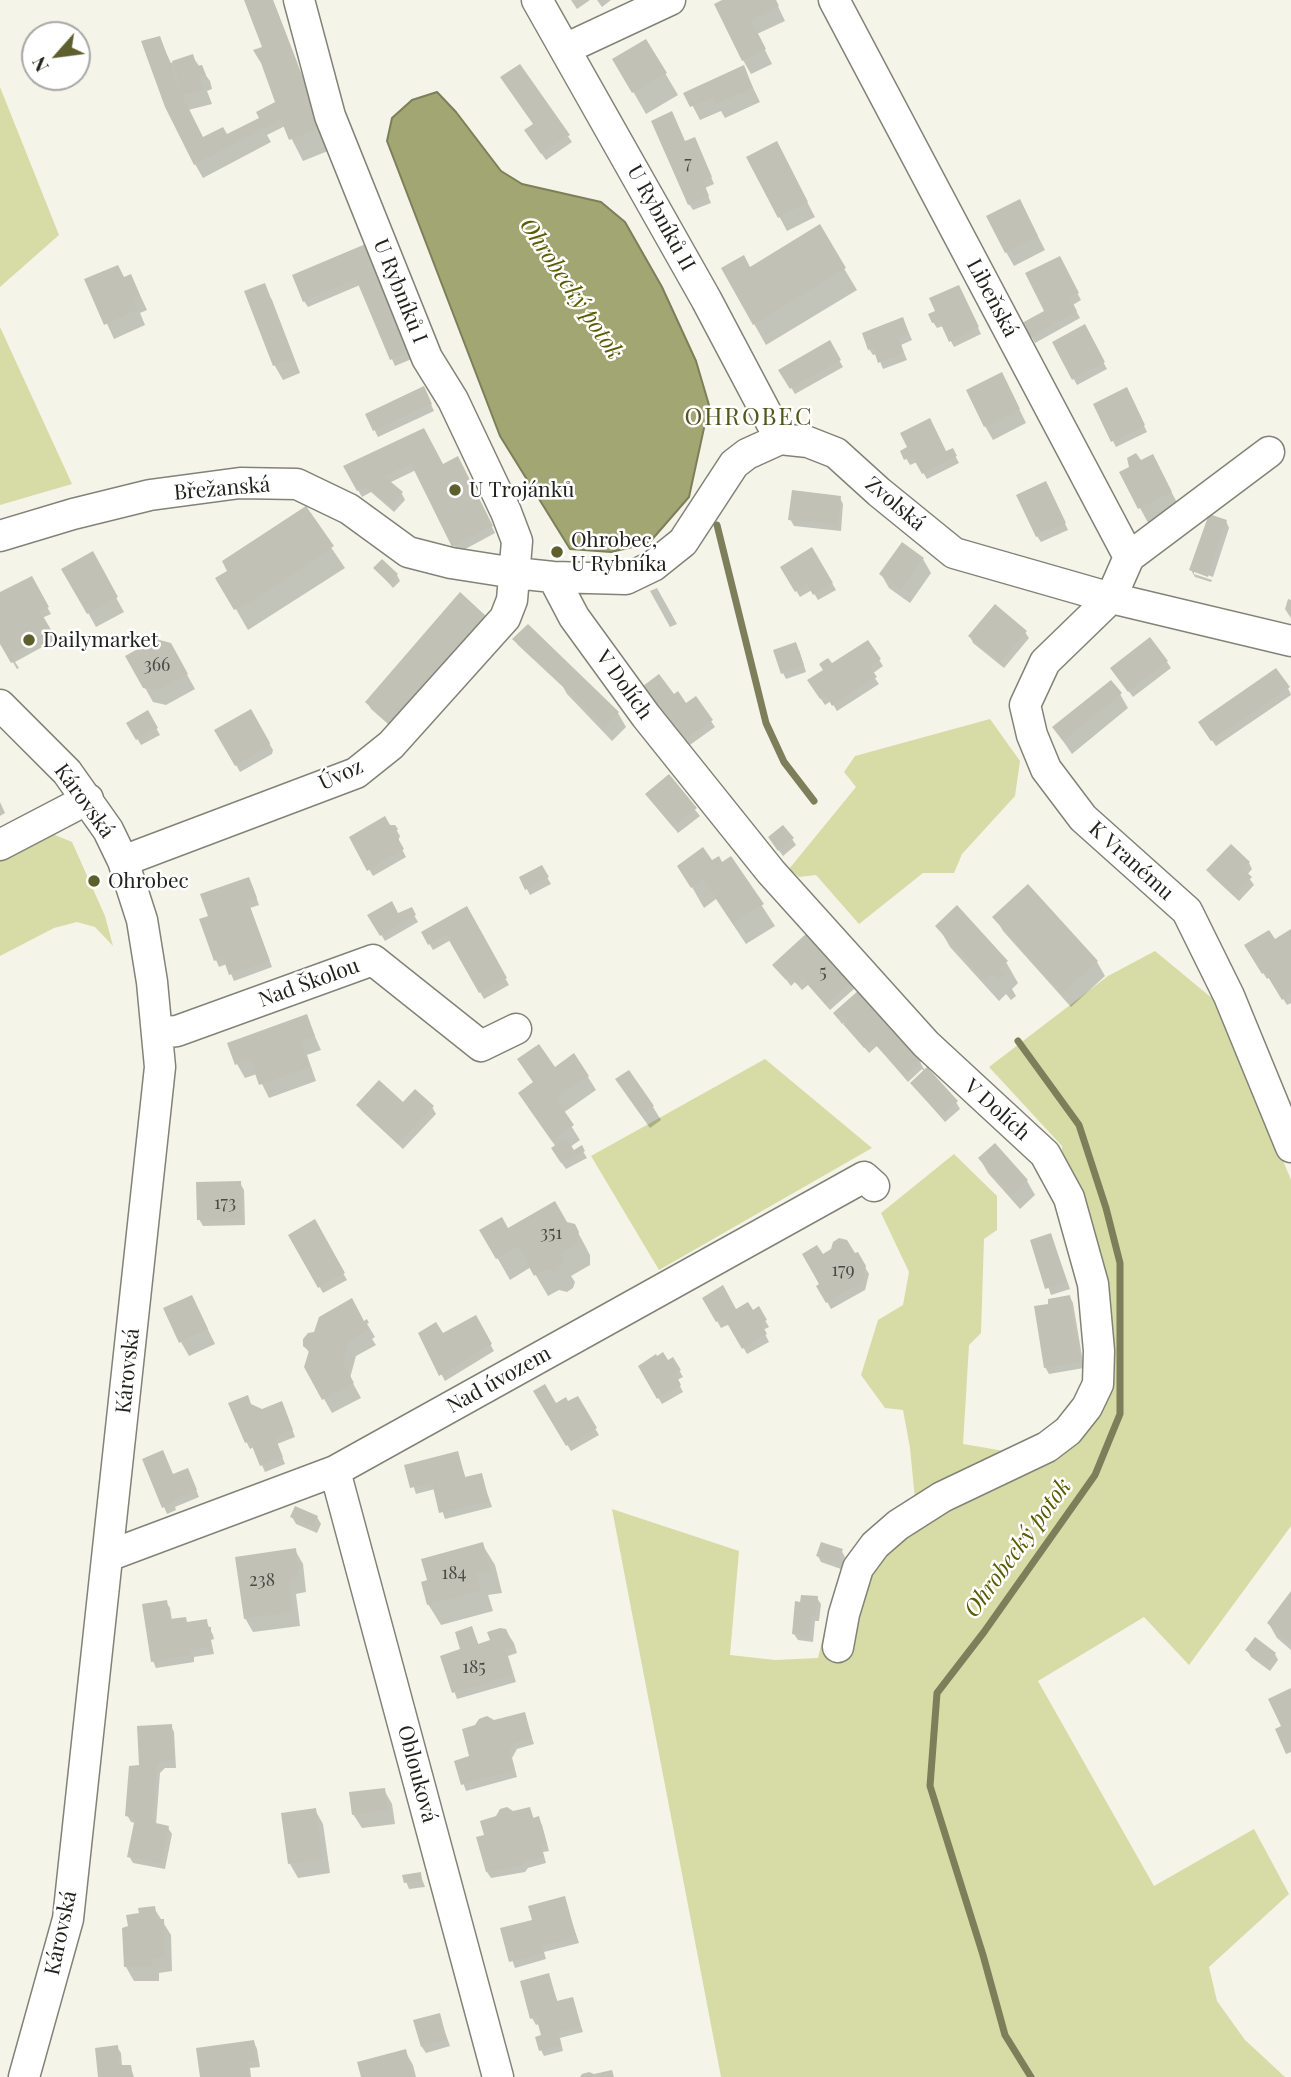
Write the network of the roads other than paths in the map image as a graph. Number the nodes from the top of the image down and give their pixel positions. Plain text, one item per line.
1 (299, 0) edge
2 (537, 0) edge
3 (670, 0) edge
4 (834, 0) edge
5 (565, 49) junction
6 (780, 439) junction
7 (1269, 452) dead end
8 (0, 536) edge
9 (1129, 557) junction
10 (515, 573) junction
11 (553, 577) junction
12 (1111, 598) junction
13 (1291, 641) edge
14 (0, 705) edge
15 (88, 799) junction
16 (0, 845) edge
17 (123, 860) junction
18 (516, 1029) dead end
19 (157, 1033) junction
20 (1291, 1147) edge
21 (874, 1186) dead end
22 (335, 1471) junction
23 (108, 1556) junction
24 (838, 1647) dead end
25 (24, 2077) edge
26 (498, 2077) edge

1 - 10 street, U Rybníků I
2 - 5 street, U Rybníků II
3 - 5 street
4 - 9 street, Libeňská
5 - 6 street, U Rybníků II
6 - 11 street
6 - 12 street, Zvolská
7 - 9 street
8 - 10 street, Břežanská
9 - 12 street
10 - 11 street, Břežanská
10 - 17 street, Úvoz
11 - 24 street, V Dolích
12 - 13 street, Zvolská
12 - 20 street, K Vranému
14 - 15 street, Károvská
15 - 16 street
15 - 17 street, Károvská
17 - 19 street, Károvská
18 - 19 street, Nad Školou
19 - 23 street, Károvská
21 - 22 street, Nad úvozem
22 - 23 street, Nad úvozem
22 - 26 street, Oblouková
23 - 25 street, Károvská

